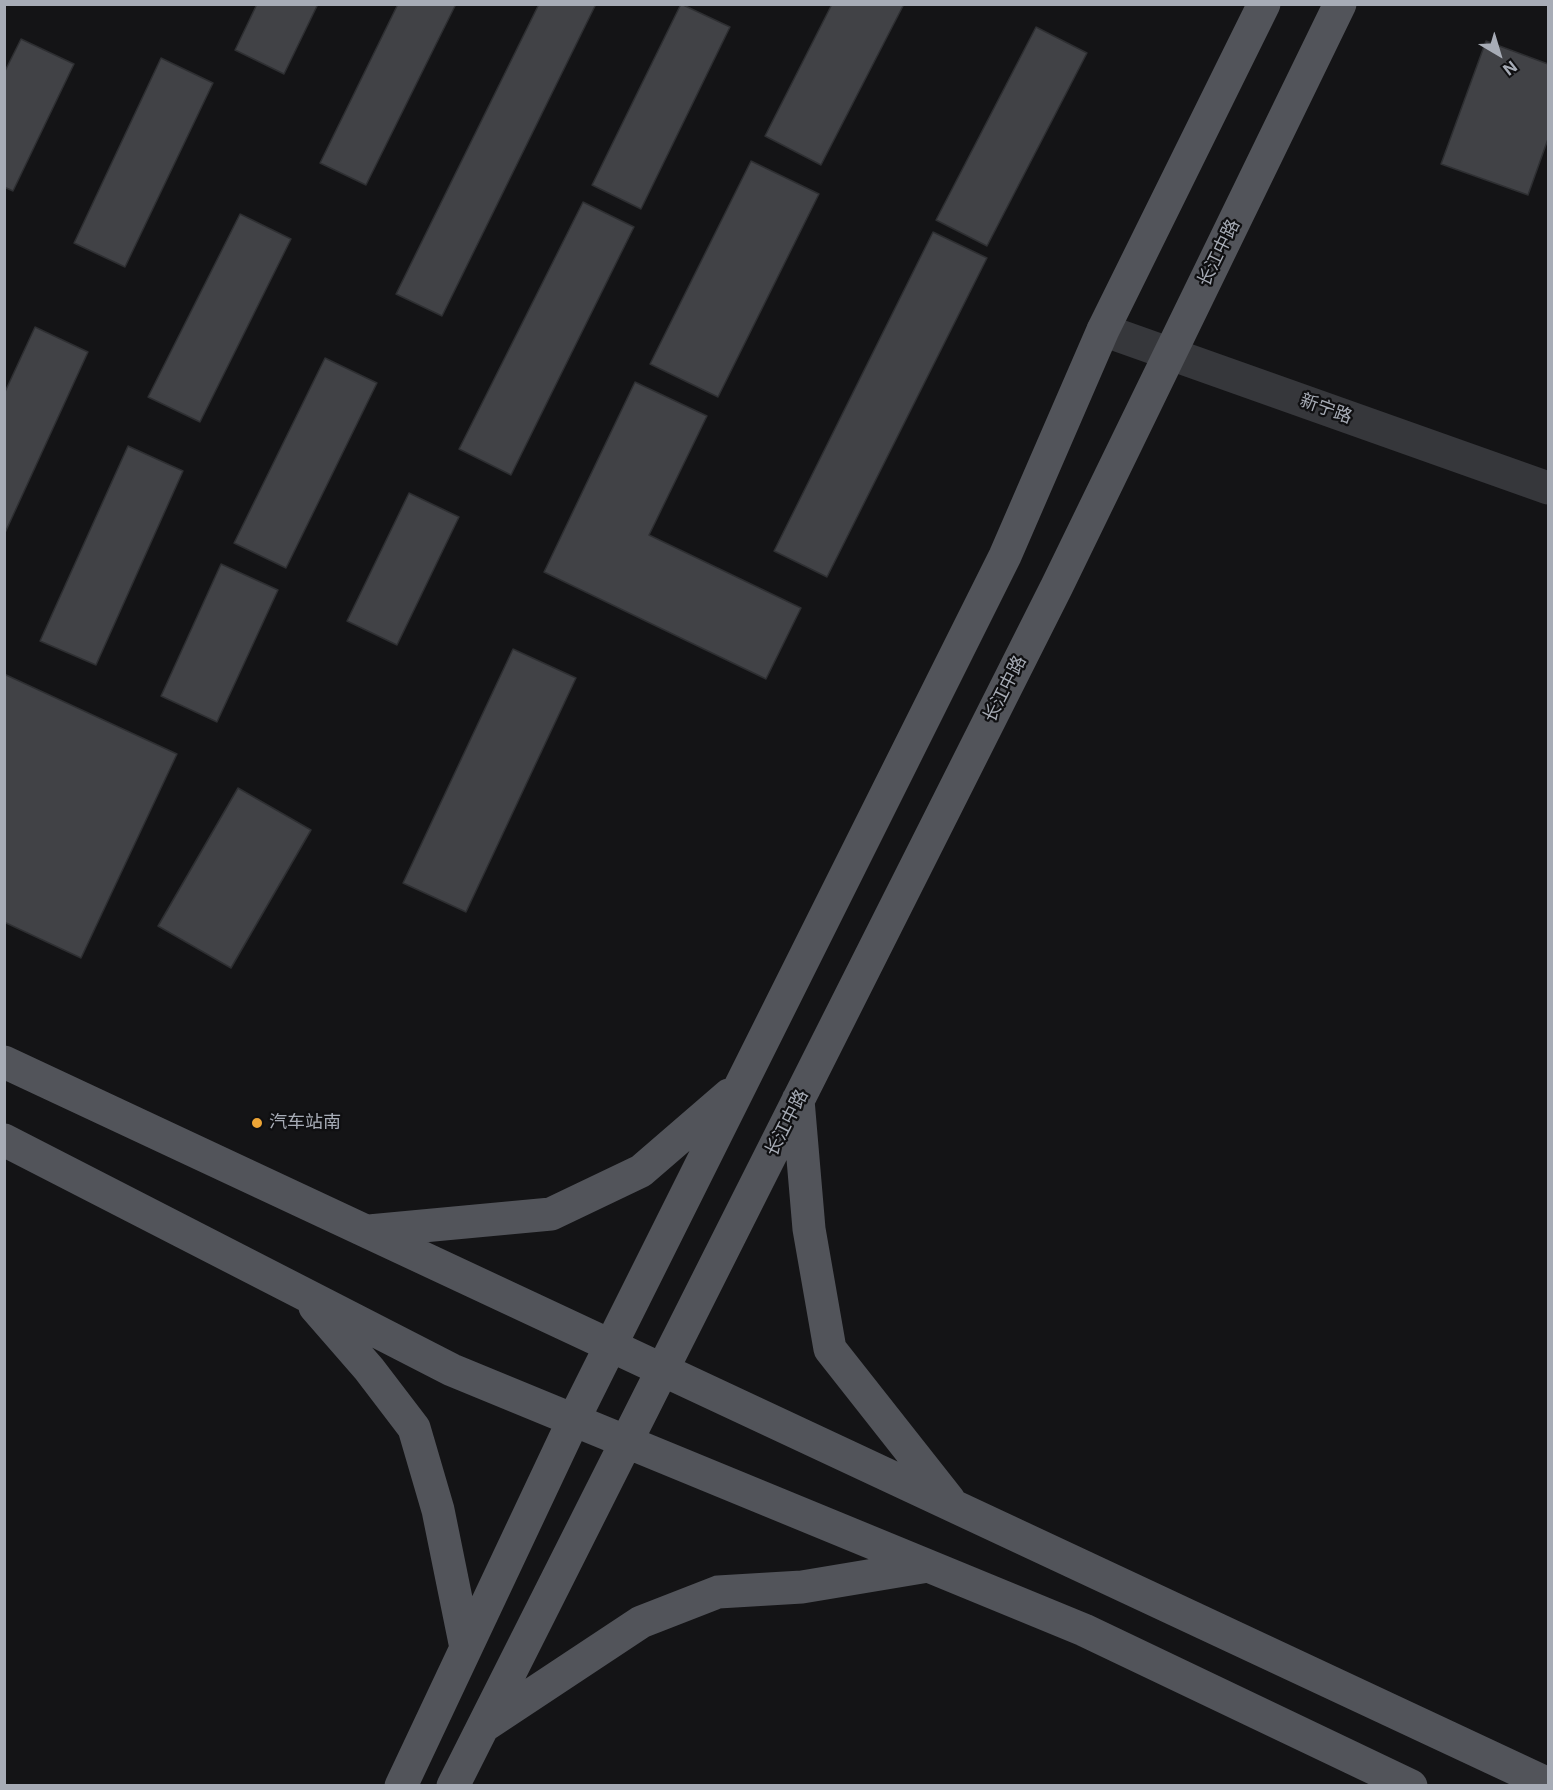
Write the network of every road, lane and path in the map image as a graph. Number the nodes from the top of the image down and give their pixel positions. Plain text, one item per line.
1 (1264, 4) edge
2 (1340, 4) edge
3 (1103, 330) junction
4 (1170, 354) junction
5 (1548, 488) edge
6 (4, 1062) edge
7 (742, 1084) junction
8 (798, 1100) junction
9 (4, 1140) edge
10 (367, 1232) junction
11 (304, 1294) junction
12 (611, 1346) junction
13 (663, 1370) junction
14 (574, 1419) junction
15 (627, 1441) junction
16 (954, 1506) junction
17 (928, 1566) junction
18 (466, 1648) junction
19 (483, 1727) junction
20 (1548, 1784) edge
21 (401, 1785) edge
22 (453, 1785) edge
23 (1411, 1785) edge

1 - 3 main road
2 - 4 main road, 长江中路
3 - 4 street, 新宁路
3 - 7 main road
4 - 5 street, 新宁路
4 - 8 main road, 长江中路
6 - 10 main road
7 - 10 main road
7 - 12 main road
8 - 13 main road, 长江中路
8 - 16 main road
9 - 11 main road
10 - 12 main road
11 - 14 main road
11 - 18 main road
12 - 13 main road
12 - 14 main road
13 - 15 main road, 长江中路
13 - 16 main road
14 - 15 main road
14 - 18 main road
15 - 17 main road
15 - 19 main road, 长江中路
16 - 20 main road
17 - 19 main road
17 - 23 main road
18 - 21 main road
19 - 22 main road, 长江中路

